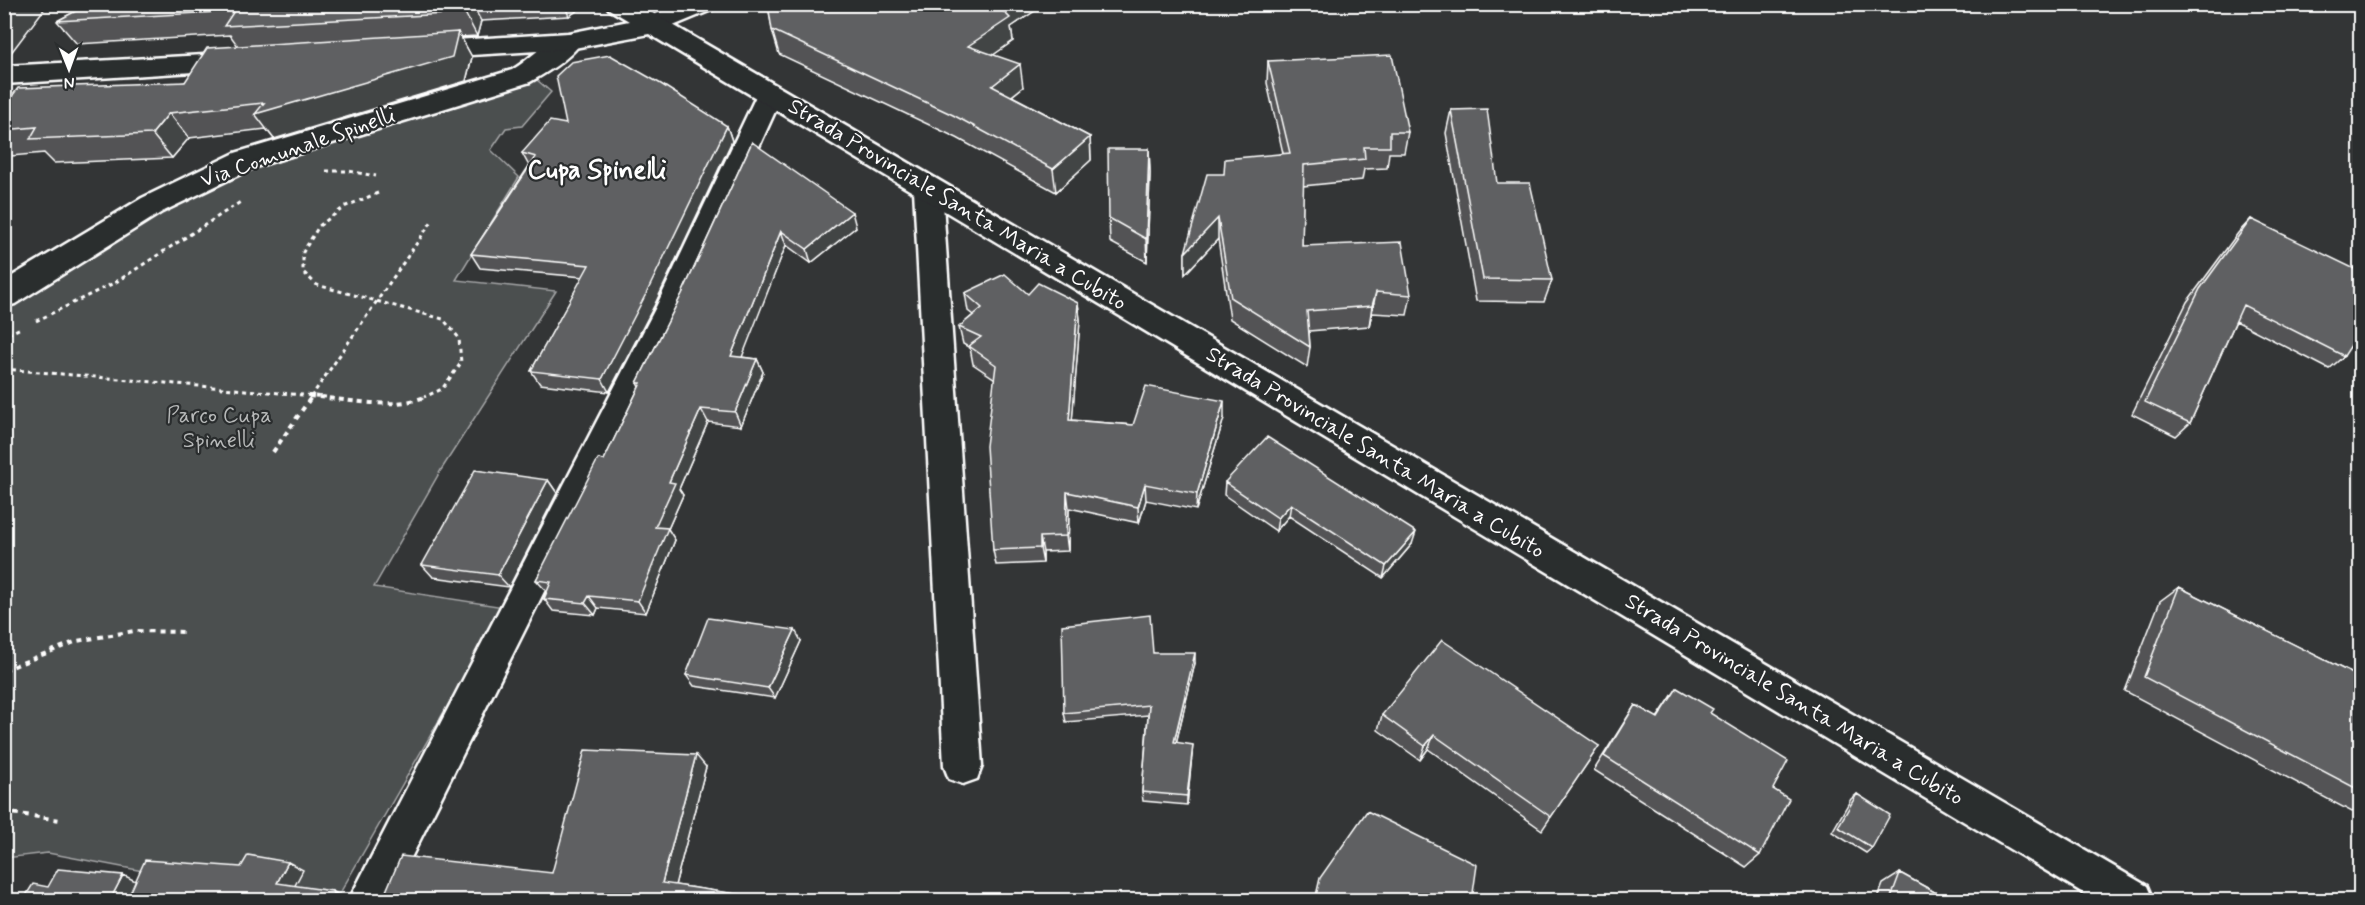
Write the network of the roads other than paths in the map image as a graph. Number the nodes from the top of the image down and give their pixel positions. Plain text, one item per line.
1 (618, 4) edge
2 (705, 4) edge
3 (652, 25) junction
4 (569, 41) junction
5 (392, 52) edge
6 (263, 60) edge
7 (4, 75) edge
8 (770, 94) junction
9 (928, 189) junction
10 (4, 296) edge
11 (963, 766) dead end
12 (369, 900) edge
13 (2133, 900) edge

1 - 3 main road, Strada Provinciale Santa Maria a Cubito
2 - 3 main road
3 - 4 main road
3 - 8 main road, Strada Provinciale Santa Maria a Cubito
4 - 5 main road
4 - 10 main road, Via Comunale Spinelli
6 - 7 main road
8 - 9 main road, Strada Provinciale Santa Maria a Cubito
8 - 12 main road
9 - 11 main road
9 - 13 main road, Strada Provinciale Santa Maria a Cubito

